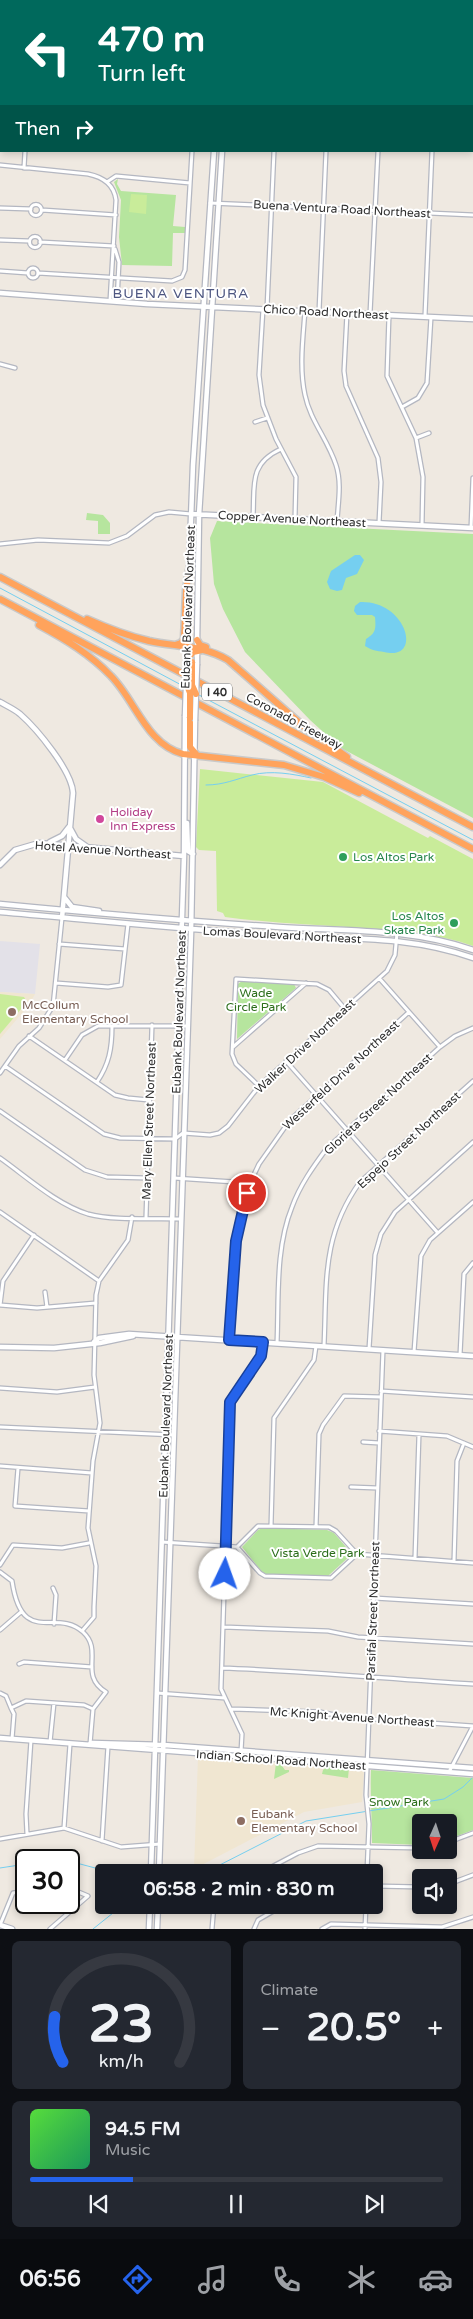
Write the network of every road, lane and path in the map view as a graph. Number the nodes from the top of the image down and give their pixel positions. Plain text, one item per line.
1 (26, 152) edge
2 (192, 152) edge
3 (214, 152) edge
4 (222, 152) edge
5 (274, 152) edge
6 (326, 152) edge
7 (378, 152) edge
8 (432, 152) edge
9 (0, 165) edge
10 (24, 168) junction
11 (107, 182) junction
12 (190, 183) junction
13 (210, 203) junction
14 (218, 204) junction
15 (272, 206) junction
16 (0, 208) edge
17 (324, 209) junction
18 (31, 210) junction
19 (42, 210) junction
20 (375, 211) junction
21 (429, 213) junction
22 (116, 215) junction
23 (473, 215) edge
24 (0, 240) edge
25 (29, 242) junction
26 (40, 242) junction
27 (114, 246) junction
28 (0, 271) edge
29 (28, 273) junction
30 (38, 273) junction
31 (112, 278) junction
32 (118, 278) junction
33 (0, 293) edge
34 (110, 302) junction
35 (117, 302) junction
36 (203, 307) junction
37 (212, 307) junction
38 (265, 309) junction
39 (305, 311) junction
40 (319, 312) junction
41 (347, 313) junction
42 (370, 314) junction
43 (389, 315) junction
44 (425, 316) junction
45 (431, 317) junction
46 (473, 318) edge
47 (0, 364) edge
48 (14, 368) dead end
49 (402, 407) junction
50 (267, 418) junction
51 (255, 422) dead end
52 (429, 433) dead end
53 (416, 438) junction
54 (281, 449) junction
55 (473, 478) edge
56 (191, 514) junction
57 (199, 515) junction
58 (253, 518) junction
59 (295, 519) junction
60 (337, 522) junction
61 (379, 523) junction
62 (422, 526) junction
63 (472, 528) edge
64 (0, 544) edge
65 (189, 570) junction
66 (0, 576) edge
67 (16, 585) junction
68 (2, 601) edge
69 (174, 644) junction
70 (194, 647) junction
71 (192, 662) junction
72 (186, 683) joint
73 (196, 694) joint
74 (0, 702) edge
75 (190, 718) junction
76 (195, 742) joint
77 (189, 754) junction
78 (418, 798) junction
79 (184, 812) junction
80 (404, 814) junction
81 (69, 826) junction
82 (473, 827) edge
83 (46, 843) junction
84 (68, 845) junction
85 (90, 847) junction
86 (473, 849) edge
87 (193, 854) junction
88 (184, 856) junction
89 (0, 865) edge
90 (64, 892) junction
91 (0, 904) edge
92 (62, 910) junction
93 (0, 912) edge
94 (104, 914) junction
95 (62, 918) junction
96 (182, 920) junction
97 (191, 920) junction
98 (128, 924) junction
99 (296, 928) junction
100 (182, 929) junction
101 (191, 930) junction
102 (397, 934) junction
103 (267, 935) junction
104 (396, 942) junction
105 (59, 944) junction
106 (125, 949) junction
107 (473, 950) edge
108 (473, 958) edge
109 (379, 978) junction
110 (56, 983) junction
111 (306, 983) junction
112 (345, 1009) junction
113 (409, 1012) junction
114 (152, 1025) junction
115 (112, 1026) junction
116 (178, 1026) junction
117 (187, 1026) junction
118 (473, 1028) edge
119 (29, 1036) junction
120 (233, 1047) junction
121 (440, 1047) junction
122 (65, 1060) junction
123 (286, 1061) junction
124 (5, 1066) junction
125 (0, 1072) edge
126 (177, 1080) junction
127 (185, 1080) junction
128 (473, 1081) edge
129 (96, 1082) junction
130 (259, 1086) junction
131 (316, 1096) junction
132 (149, 1100) junction
133 (0, 1111) edge
134 (347, 1130) junction
135 (183, 1133) junction
136 (148, 1139) junction
137 (175, 1140) junction
138 (473, 1142) edge
139 (0, 1158) edge
140 (378, 1166) junction
141 (147, 1178) junction
142 (174, 1178) junction
143 (182, 1178) junction
144 (250, 1183) junction
145 (408, 1199) junction
146 (473, 1202) edge
147 (0, 1214) edge
148 (132, 1217) junction
149 (146, 1218) junction
150 (172, 1218) junction
151 (180, 1219) junction
152 (438, 1233) junction
153 (34, 1235) junction
154 (473, 1263) edge
155 (99, 1281) junction
156 (45, 1292) dead end
157 (170, 1296) junction
158 (178, 1296) junction
159 (96, 1303) junction
160 (0, 1305) edge
161 (47, 1307) junction
162 (169, 1337) junction
163 (177, 1337) junction
164 (229, 1340) junction
165 (94, 1342) junction
166 (263, 1342) junction
167 (277, 1343) junction
168 (0, 1346) edge
169 (316, 1346) junction
170 (324, 1346) junction
171 (369, 1349) junction
172 (383, 1350) junction
173 (414, 1352) junction
174 (460, 1355) junction
175 (473, 1356) edge
176 (95, 1387) junction
177 (0, 1388) edge
178 (167, 1390) junction
179 (175, 1391) junction
180 (381, 1391) junction
181 (381, 1397) junction
182 (473, 1397) edge
183 (0, 1428) edge
184 (99, 1431) junction
185 (380, 1432) junction
186 (166, 1434) junction
187 (419, 1434) junction
188 (174, 1435) junction
189 (363, 1442) dead end
190 (379, 1443) junction
191 (464, 1443) junction
192 (473, 1447) edge
193 (0, 1466) edge
194 (18, 1468) junction
195 (92, 1473) junction
196 (164, 1482) junction
197 (172, 1482) junction
198 (351, 1487) dead end
199 (377, 1488) junction
200 (89, 1511) junction
201 (271, 1526) junction
202 (316, 1527) junction
203 (162, 1542) junction
204 (170, 1542) junction
205 (90, 1543) junction
206 (226, 1546) junction
207 (237, 1547) junction
208 (357, 1554) junction
209 (375, 1556) junction
210 (415, 1558) junction
211 (454, 1561) junction
212 (473, 1562) edge
213 (0, 1565) edge
214 (0, 1572) edge
215 (53, 1588) dead end
216 (374, 1598) junction
217 (160, 1601) junction
218 (168, 1601) junction
219 (473, 1604) edge
220 (21, 1612) junction
221 (54, 1624) junction
222 (224, 1627) junction
223 (0, 1630) edge
224 (82, 1631) junction
225 (372, 1638) junction
226 (473, 1644) edge
227 (159, 1648) junction
228 (167, 1648) junction
229 (19, 1664) dead end
230 (92, 1667) junction
231 (222, 1668) junction
232 (371, 1678) junction
233 (473, 1684) edge
234 (0, 1693) edge
235 (157, 1693) junction
236 (165, 1694) junction
237 (226, 1698) junction
238 (54, 1703) junction
239 (11, 1708) junction
240 (231, 1709) junction
241 (93, 1710) junction
242 (370, 1718) junction
243 (473, 1726) edge
244 (0, 1738) edge
245 (12, 1739) junction
246 (30, 1740) junction
247 (50, 1742) junction
248 (70, 1743) junction
249 (90, 1744) junction
250 (108, 1746) junction
251 (156, 1748) junction
252 (164, 1748) junction
253 (241, 1754) junction
254 (368, 1763) junction
255 (473, 1768) edge
256 (450, 1769) junction
257 (473, 1774) edge
258 (154, 1802) junction
259 (162, 1802) junction
260 (64, 1828) junction
261 (473, 1833) edge
262 (27, 1834) junction
263 (0, 1839) edge
264 (458, 1839) edge
265 (102, 1840) junction
266 (152, 1844) junction
267 (160, 1844) junction
268 (368, 1847) junction
269 (412, 1848) edge
270 (151, 1864) edge
271 (159, 1864) edge
272 (277, 1864) edge
273 (367, 1864) edge
274 (473, 1875) edge
275 (457, 1881) edge
276 (383, 1886) edge
277 (412, 1887) edge
278 (15, 1893) edge
279 (80, 1893) edge
280 (80, 1903) edge
281 (67, 1914) edge
282 (150, 1914) edge
283 (158, 1914) edge
284 (213, 1914) edge
285 (268, 1914) edge
286 (366, 1914) edge
287 (473, 1917) edge
288 (0, 1925) edge
289 (365, 1927) edge
290 (12, 1929) edge
291 (50, 1929) edge
292 (149, 1929) edge
293 (157, 1929) edge
294 (212, 1929) edge
295 (254, 1929) edge
296 (322, 1929) edge

1 - 10 street
2 - 12 street
3 - 13 main road, Eubank Boulevard Northeast
4 - 14 main road, Eubank Boulevard Northeast
5 - 15 street
6 - 17 street
7 - 20 street
8 - 21 street
9 - 10 street
10 - 11 street
11 - 12 street
11 - 22 street
12 - 32 street
13 - 14 street, Buena Ventura Road Northeast
13 - 36 main road, Eubank Boulevard Northeast
14 - 15 street, Buena Ventura Road Northeast
14 - 37 main road, Eubank Boulevard Northeast
15 - 17 street, Buena Ventura Road Northeast
15 - 38 street
16 - 18 street
17 - 20 street, Buena Ventura Road Northeast
17 - 40 street
18 - 19 street
18 - 19 street
19 - 22 street
20 - 21 street, Buena Ventura Road Northeast
20 - 42 street
21 - 23 street, Buena Ventura Road Northeast
21 - 44 street
22 - 27 street
24 - 25 street
25 - 26 street
25 - 26 street
26 - 27 street
27 - 31 street
27 - 32 street
28 - 29 street
29 - 30 street
29 - 30 street
30 - 31 street
31 - 32 street
31 - 34 street
32 - 35 street
33 - 34 main road, Chico Road Northeast
34 - 35 main road, Chico Road Northeast
35 - 36 main road, Chico Road Northeast
36 - 37 main road, Chico Road Northeast
36 - 56 main road, Eubank Boulevard Northeast
37 - 38 main road, Chico Road Northeast
37 - 57 main road, Eubank Boulevard Northeast
38 - 39 main road, Chico Road Northeast
38 - 50 street
39 - 40 main road, Chico Road Northeast
39 - 60 street
40 - 41 main road, Chico Road Northeast
41 - 42 main road, Chico Road Northeast
41 - 61 street
42 - 43 main road, Chico Road Northeast
43 - 44 main road, Chico Road Northeast
43 - 49 street
44 - 45 main road, Chico Road Northeast
45 - 46 main road, Chico Road Northeast
45 - 49 street
47 - 48 street
49 - 53 street
50 - 51 street
50 - 54 street
52 - 53 street
53 - 62 street
54 - 58 street
54 - 59 street
55 - 63 street
56 - 57 main road, Copper Avenue Northeast
56 - 64 street, Copper Avenue Northeast
56 - 65 main road, Eubank Boulevard Northeast
57 - 58 main road, Copper Avenue Northeast
57 - 70 main road, Eubank Boulevard Northeast
58 - 59 main road, Copper Avenue Northeast
59 - 60 main road, Copper Avenue Northeast
60 - 61 main road, Copper Avenue Northeast
61 - 62 main road, Copper Avenue Northeast
62 - 63 main road, Copper Avenue Northeast
65 - 69 highway
65 - 70 main road, Eubank Boulevard Northeast
66 - 67 highway, Coronado Freeway / I 40
67 - 69 highway
67 - 78 highway, Coronado Freeway / I 40
68 - 77 highway
68 - 80 highway, I 40
69 - 70 highway
70 - 71 highway
70 - 78 highway
71 - 72 main road, Eubank Boulevard Northeast, bridge
71 - 73 highway, bridge
72 - 75 highway, bridge
73 - 75 main road, Eubank Boulevard Northeast, bridge
74 - 81 main road
75 - 76 main road, Eubank Boulevard Northeast
75 - 77 highway
76 - 77 highway
77 - 79 main road, Eubank Boulevard Northeast
77 - 80 highway
77 - 87 main road, Eubank Boulevard Northeast
78 - 82 highway, Coronado Freeway / I 40
79 - 87 main road
79 - 88 main road, Eubank Boulevard Northeast
80 - 86 highway, I 40
81 - 83 main road
81 - 84 main road
81 - 85 main road
83 - 84 main road, Hotel Avenue Northeast
83 - 89 main road, Hotel Avenue Northeast
84 - 85 main road, Hotel Avenue Northeast
84 - 90 main road
85 - 88 main road, Hotel Avenue Northeast
87 - 97 main road, Eubank Boulevard Northeast
88 - 96 main road, Eubank Boulevard Northeast
90 - 92 main road
90 - 94 main road
91 - 92 main road, Lomas Boulevard Northeast
92 - 94 main road, Lomas Boulevard Northeast
92 - 95 main road
93 - 95 main road, Lomas Boulevard Northeast
94 - 96 main road, Lomas Boulevard Northeast
95 - 98 main road, Lomas Boulevard Northeast
95 - 105 street
96 - 97 main road, Lomas Boulevard Northeast
96 - 100 main road, Eubank Boulevard Northeast
97 - 99 main road, Lomas Boulevard Northeast
97 - 101 main road, Eubank Boulevard Northeast
98 - 100 main road, Lomas Boulevard Northeast
98 - 106 street
99 - 102 main road, Lomas Boulevard Northeast
99 - 103 main road
100 - 101 main road, Lomas Boulevard Northeast
100 - 116 main road, Eubank Boulevard Northeast
101 - 103 main road, Lomas Boulevard Northeast
101 - 117 main road, Eubank Boulevard Northeast
102 - 104 street, Walker Drive Northeast
102 - 107 main road, Lomas Boulevard Northeast
103 - 104 main road, Lomas Boulevard Northeast
104 - 108 main road, Lomas Boulevard Northeast
104 - 109 street, Walker Drive Northeast
105 - 106 street
105 - 110 street
106 - 110 street
109 - 112 street, Walker Drive Northeast
109 - 113 street
110 - 119 street
111 - 112 street
111 - 120 street
111 - 120 street
112 - 123 street, Walker Drive Northeast
113 - 121 street
113 - 131 street, Westerfeld Drive Northeast
114 - 115 street
114 - 116 street
114 - 132 street, Mary Ellen Street Northeast
115 - 122 street
115 - 129 street
116 - 117 street
116 - 126 main road, Eubank Boulevard Northeast
117 - 127 main road, Eubank Boulevard Northeast
118 - 121 street, Glorieta Street Northeast
119 - 122 street
119 - 124 street
120 - 130 street
121 - 134 street, Glorieta Street Northeast
122 - 129 street
123 - 130 street, Walker Drive Northeast
123 - 131 street
124 - 125 street
124 - 136 street
126 - 127 main road
126 - 137 main road, Eubank Boulevard Northeast
127 - 135 main road, Eubank Boulevard Northeast
128 - 140 street, Espejo Street Northeast
129 - 132 street
130 - 135 street, Walker Drive Northeast
131 - 134 street
131 - 144 street, Westerfeld Drive Northeast
132 - 136 street, Mary Ellen Street Northeast
133 - 141 street
134 - 140 street
134 - 167 street, Glorieta Street Northeast
135 - 137 street
135 - 143 main road, Eubank Boulevard Northeast
136 - 137 street
136 - 141 street, Mary Ellen Street Northeast
137 - 142 main road, Eubank Boulevard Northeast
138 - 145 street
139 - 148 street
140 - 145 street
140 - 170 street, Espejo Street Northeast
141 - 149 street, Mary Ellen Street Northeast
142 - 143 street
142 - 150 main road, Eubank Boulevard Northeast
143 - 144 street
143 - 151 main road, Eubank Boulevard Northeast
144 - 164 street, Westerfeld Drive Northeast
145 - 152 street
145 - 171 street
146 - 152 street
147 - 153 street
148 - 149 street
148 - 155 street
149 - 150 street
150 - 151 street
150 - 157 main road, Eubank Boulevard Northeast
151 - 158 main road, Eubank Boulevard Northeast
152 - 173 street
153 - 155 street
153 - 160 street
154 - 174 street
155 - 159 street
156 - 161 street
157 - 158 main road
157 - 162 main road, Eubank Boulevard Northeast
158 - 163 main road, Eubank Boulevard Northeast
159 - 161 street
159 - 165 street
160 - 161 street
162 - 163 main road
162 - 165 main road
162 - 178 main road, Eubank Boulevard Northeast
163 - 164 main road
163 - 179 main road, Eubank Boulevard Northeast
164 - 166 main road
165 - 168 main road
165 - 176 street
166 - 167 main road
166 - 206 street
167 - 169 main road
169 - 170 main road
169 - 201 street
170 - 171 main road
171 - 172 main road
172 - 173 main road
172 - 180 street, Parsifal Street Northeast
173 - 174 main road
174 - 175 main road
176 - 177 street
176 - 184 street
178 - 179 main road
178 - 186 main road, Eubank Boulevard Northeast
179 - 188 main road, Eubank Boulevard Northeast
180 - 181 street, Parsifal Street Northeast
180 - 182 street
181 - 185 street, Parsifal Street Northeast
181 - 202 street
183 - 184 street
184 - 186 street
184 - 195 street
185 - 187 street
185 - 190 street, Parsifal Street Northeast
186 - 188 street
186 - 196 main road, Eubank Boulevard Northeast
187 - 191 street
187 - 210 street
188 - 197 main road, Eubank Boulevard Northeast
189 - 190 street
190 - 199 street, Parsifal Street Northeast
191 - 192 street
191 - 211 street
193 - 194 street
194 - 195 street
194 - 200 street
195 - 200 street
196 - 197 main road
196 - 203 main road, Eubank Boulevard Northeast
197 - 204 main road, Eubank Boulevard Northeast
198 - 199 street
199 - 209 street, Parsifal Street Northeast
200 - 205 street
201 - 202 street
201 - 207 street
202 - 208 street
203 - 204 street
203 - 217 main road, Eubank Boulevard Northeast
204 - 206 street
204 - 218 main road, Eubank Boulevard Northeast
205 - 213 street
205 - 224 street
206 - 207 street
206 - 222 street
207 - 208 street
208 - 209 street
209 - 210 street
209 - 216 street, Parsifal Street Northeast
210 - 211 street
211 - 212 street
214 - 220 street
215 - 221 street
216 - 219 street
216 - 225 street, Parsifal Street Northeast
217 - 218 main road
217 - 227 main road, Eubank Boulevard Northeast
218 - 228 main road, Eubank Boulevard Northeast
220 - 221 street
220 - 223 street
221 - 224 street
222 - 225 street
222 - 231 street
224 - 230 street
225 - 226 street
225 - 232 street, Parsifal Street Northeast
227 - 228 main road
227 - 235 main road, Eubank Boulevard Northeast
228 - 236 main road, Eubank Boulevard Northeast
229 - 230 street
230 - 241 street
231 - 232 street
231 - 237 street
232 - 233 street
232 - 242 street, Parsifal Street Northeast
234 - 239 street
235 - 236 street
235 - 251 main road, Eubank Boulevard Northeast
236 - 237 street
236 - 252 main road, Eubank Boulevard Northeast
237 - 240 street
238 - 239 street
238 - 241 street
238 - 247 street
239 - 245 street
240 - 242 street, Mc Knight Avenue Northeast
240 - 253 street
241 - 249 street
242 - 243 street, Mc Knight Avenue Northeast
242 - 254 street, Parsifal Street Northeast
243 - 256 street
244 - 245 main road, Indian School Road Northeast
245 - 246 main road, Indian School Road Northeast
246 - 247 main road, Indian School Road Northeast
246 - 262 street
247 - 248 main road, Indian School Road Northeast
248 - 249 main road, Indian School Road Northeast
248 - 260 street
249 - 250 main road, Indian School Road Northeast
250 - 251 main road, Indian School Road Northeast
250 - 265 street
251 - 252 main road, Indian School Road Northeast
251 - 258 main road, Eubank Boulevard Northeast
252 - 253 main road, Indian School Road Northeast
252 - 259 main road, Eubank Boulevard Northeast
253 - 254 main road, Indian School Road Northeast
254 - 256 main road, Indian School Road Northeast
254 - 268 street, Parsifal Street Northeast
255 - 256 main road, Indian School Road Northeast
256 - 257 main road, Indian School Road Northeast
258 - 259 main road
258 - 266 main road, Eubank Boulevard Northeast
259 - 267 main road, Eubank Boulevard Northeast
260 - 262 street
260 - 265 street
261 - 264 street
262 - 263 street
265 - 266 street
266 - 267 street
266 - 270 main road, Eubank Boulevard Northeast
267 - 271 main road, Eubank Boulevard Northeast
268 - 269 street
268 - 272 street
268 - 273 street, Parsifal Street Northeast
274 - 275 street
276 - 277 street
278 - 288 street
279 - 280 street
281 - 291 street
282 - 292 main road
283 - 293 main road
284 - 294 street
285 - 295 street
286 - 289 street
287 - 289 street
288 - 290 main road
289 - 296 street

